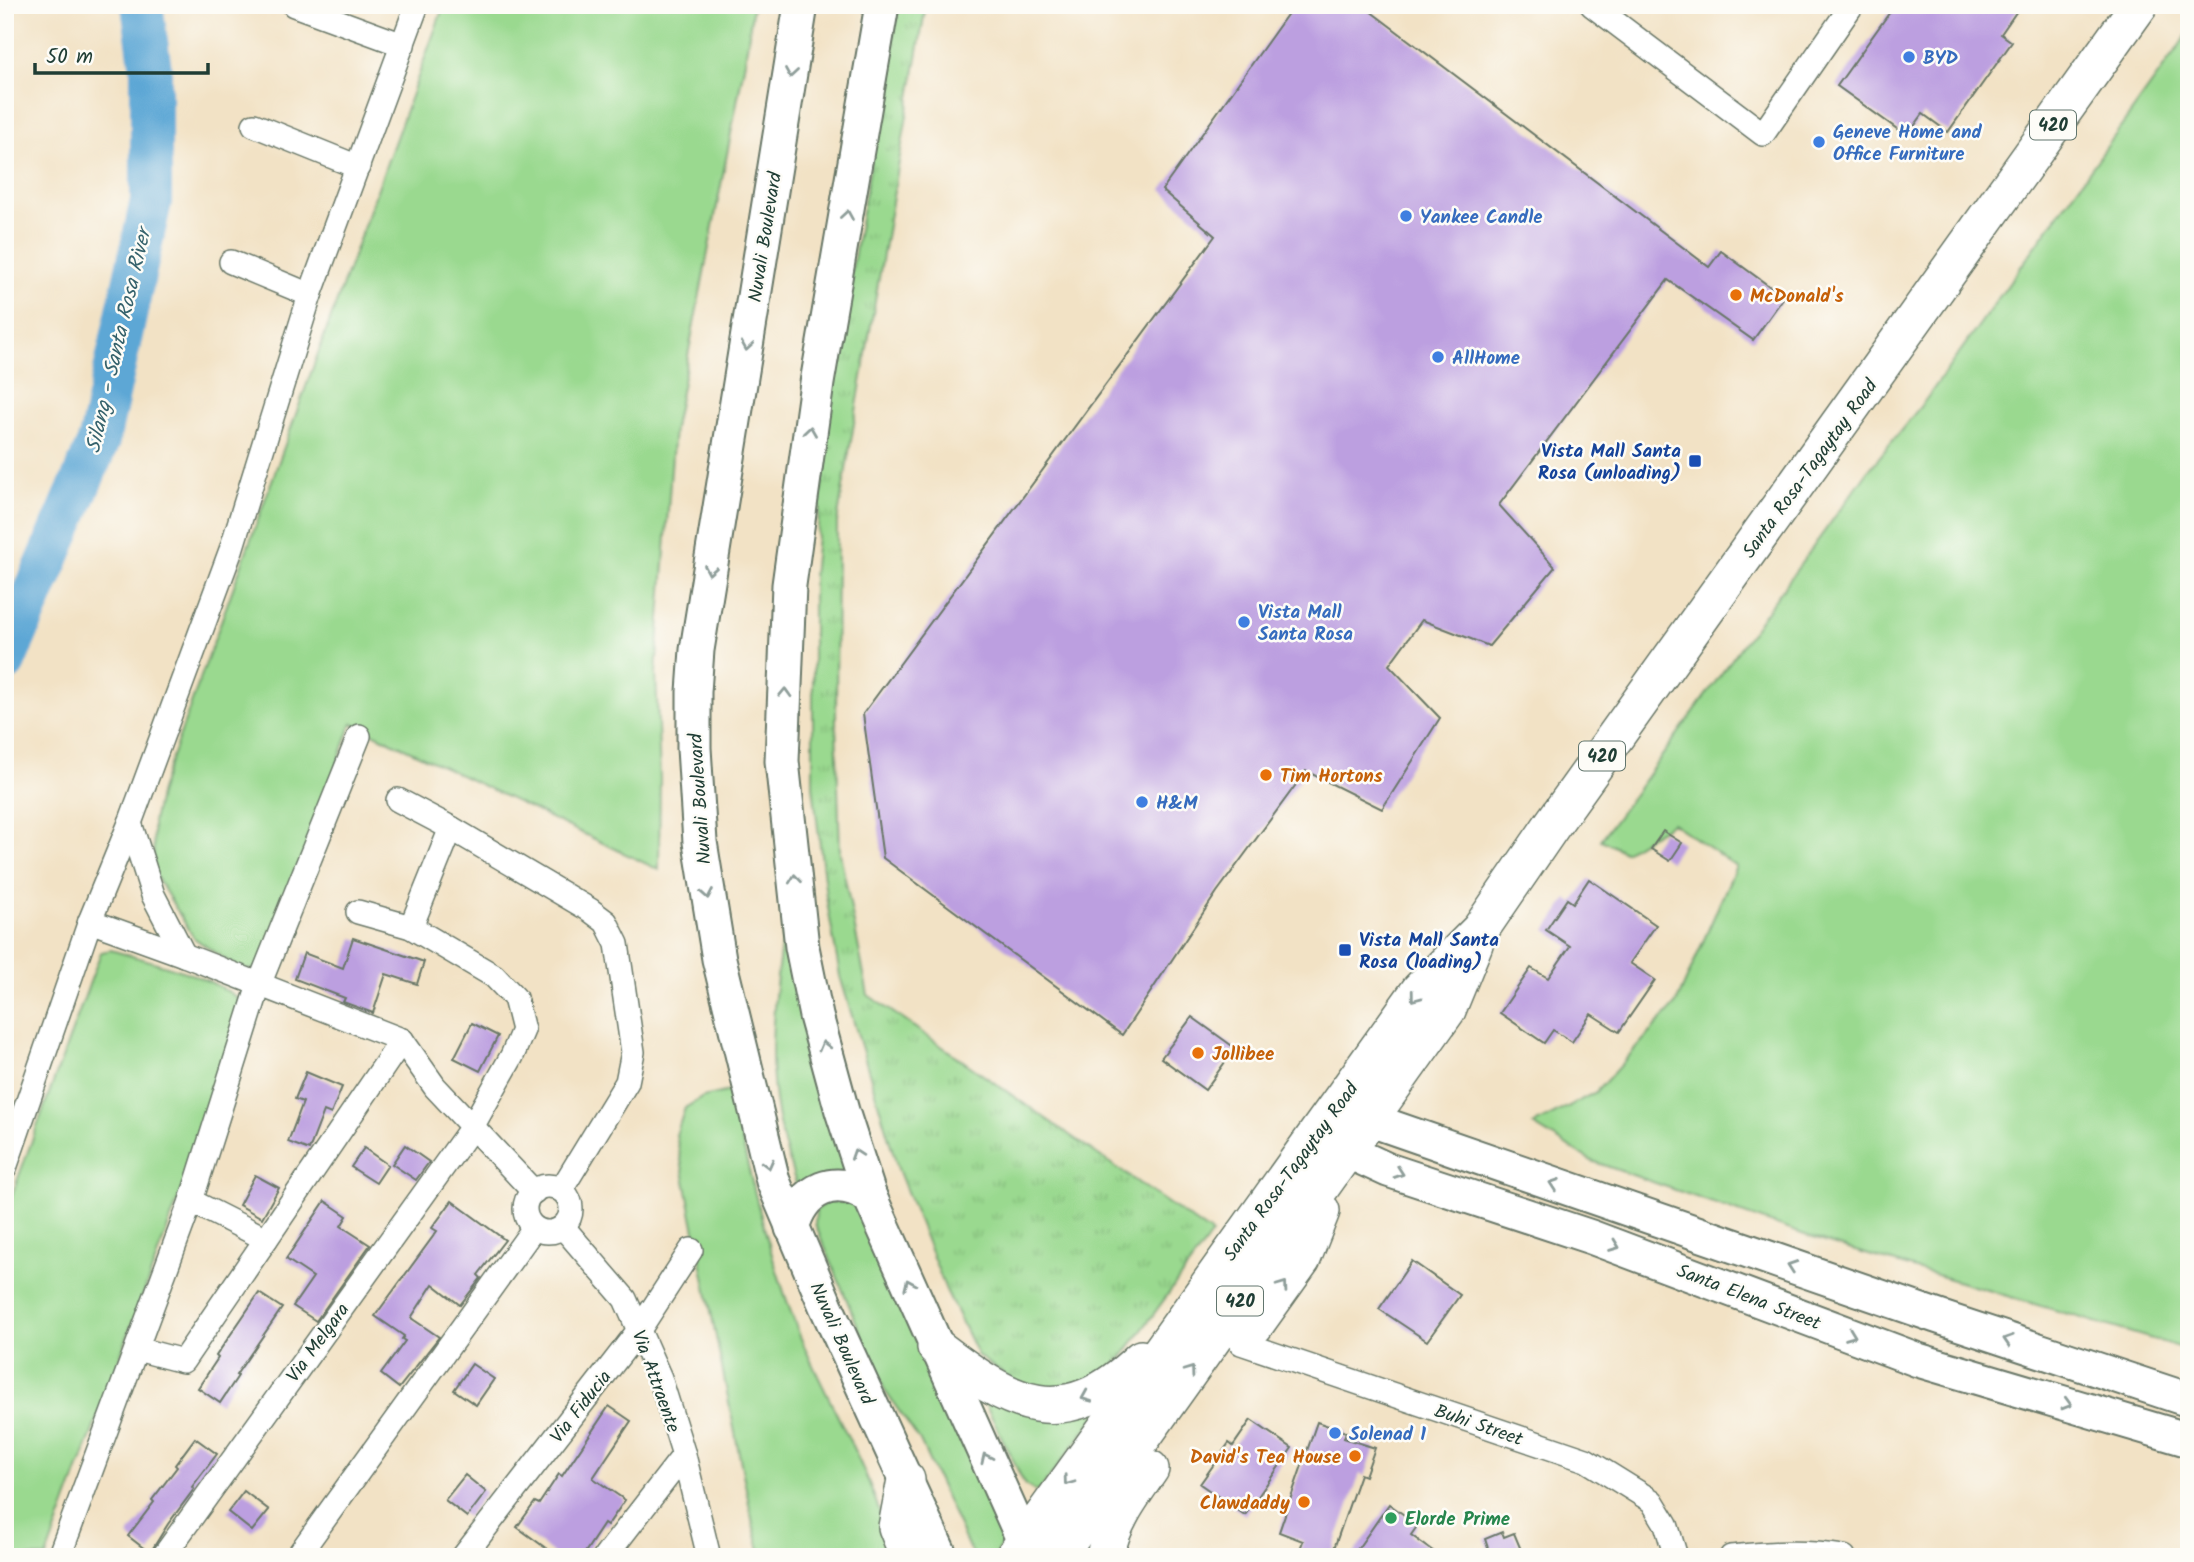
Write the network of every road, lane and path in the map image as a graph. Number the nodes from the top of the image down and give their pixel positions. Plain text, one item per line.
1 (294, 5) edge
2 (417, 5) edge
3 (801, 5) edge
4 (883, 5) edge
5 (1592, 5) edge
6 (1852, 5) edge
7 (2139, 5) edge
8 (403, 45) junction
9 (254, 125) dead end
10 (358, 167) junction
11 (231, 262) dead end
12 (310, 295) junction
13 (359, 736) dead end
14 (398, 800) dead end
15 (130, 823) junction
16 (452, 828) junction
17 (358, 912) dead end
18 (90, 922) junction
19 (411, 927) junction
20 (1480, 930) junction
21 (184, 955) junction
22 (259, 985) junction
23 (402, 1040) junction
24 (1368, 1119) junction
25 (472, 1127) junction
26 (1335, 1147) junction
27 (5, 1168) edge
28 (561, 1190) junction
29 (534, 1192) junction
30 (870, 1197) junction
31 (191, 1201) junction
32 (563, 1227) junction
33 (534, 1228) junction
34 (792, 1228) junction
35 (266, 1240) junction
36 (691, 1250) dead end
37 (1194, 1306) junction
38 (1936, 1316) junction
39 (639, 1330) junction
40 (1241, 1343) junction
41 (936, 1347) junction
42 (137, 1349) junction
43 (1918, 1360) junction
44 (2189, 1400) edge
45 (1199, 1401) junction
46 (2189, 1440) edge
47 (1136, 1446) junction
48 (684, 1455) junction
49 (906, 1480) junction
50 (1032, 1553) edge
51 (59, 1557) edge
52 (163, 1557) edge
53 (297, 1557) edge
54 (463, 1557) edge
55 (605, 1557) edge
56 (709, 1557) edge
57 (909, 1557) edge
58 (941, 1557) edge
59 (1105, 1557) edge
60 (1676, 1557) edge
61 (1731, 1557) edge
62 (1844, 1557) edge

1 - 8 street
2 - 8 street
3 -> 34 main road, Nuvali Boulevard
30 -> 4 main road
5 - 6 street
7 - 20 main road, Santa Rosa-Tagaytay Road / 420
8 - 10 street
9 - 10 street
10 - 12 street
11 - 12 street
12 - 15 street
13 - 22 street
14 - 16 street
15 - 18 street
15 - 21 street
16 - 19 street
16 - 28 street
17 - 19 street, Via Melgara
18 - 21 street
18 - 27 street
19 - 25 street, Via Melgara
20 - 24 main road, Santa Rosa-Tagaytay Road / 420
20 -> 26 main road, Santa Rosa-Tagaytay Road / 420
21 - 22 street
22 - 23 street
22 - 31 street
23 - 25 street
23 - 35 street
24 - 26 main road, Santa Rosa-Tagaytay Road / 420
38 -> 24 main road, Santa Elena Street
25 - 29 street
25 - 52 street, Via Melgara
26 - 37 main road, Santa Rosa-Tagaytay Road / 420
40 -> 26 main road
26 -> 43 main road, Santa Elena Street
47 -> 26 main road, Santa Rosa-Tagaytay Road / 420
28 - 29 street
28 - 32 street
29 - 33 street
30 - 34 main road
41 -> 30 main road
31 - 35 street
31 - 42 street
32 - 33 street
32 - 39 street, Via Attraente
33 - 53 street
34 - 49 main road, Nuvali Boulevard
35 - 42 street
36 - 39 street, Via Fiducia
37 -> 41 main road
37 -> 50 main road, Santa Rosa-Tagaytay Road / 420
38 - 43 main road
44 -> 38 main road, Santa Elena Street
39 - 48 street, Via Attraente
39 - 54 street, Via Fiducia
40 - 45 main road
40 - 60 street, Buhi Street
50 -> 41 main road
42 - 51 street
43 -> 46 main road, Santa Elena Street
45 - 47 main road
45 - 59 main road
47 - 50 main road, Santa Rosa-Tagaytay Road / 420
48 - 55 street
48 - 56 street, Via Attraente
49 - 57 main road
49 - 58 main road, Nuvali Boulevard
61 - 62 street

